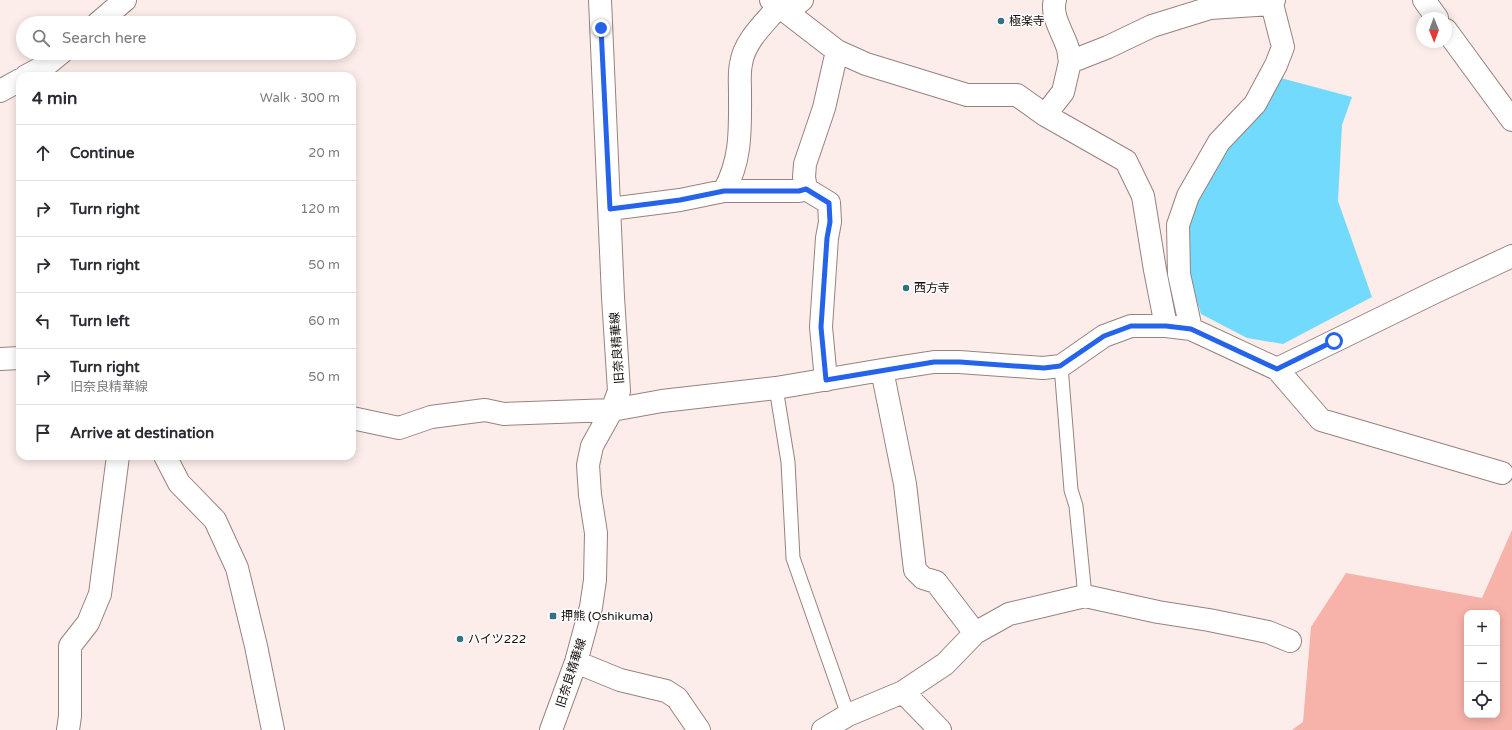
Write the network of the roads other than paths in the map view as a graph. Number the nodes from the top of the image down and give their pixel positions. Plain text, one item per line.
1 (125, 0) edge
2 (600, 0) edge
3 (1055, 0) edge
4 (1424, 0) edge
5 (1273, 2) edge
6 (785, 4) edge
7 (1433, 12) edge
8 (106, 16) edge
9 (1452, 38) edge
10 (837, 51) junction
11 (52, 60) edge
12 (1070, 62) junction
13 (34, 72) edge
14 (16, 82) edge
15 (0, 91) edge
16 (1045, 115) junction
17 (1512, 120) edge
18 (806, 189) junction
19 (724, 191) junction
20 (610, 209) junction
21 (1512, 256) edge
22 (1166, 326) junction
23 (1191, 329) junction
24 (16, 358) edge
25 (0, 359) edge
26 (1060, 366) junction
27 (1277, 369) junction
28 (882, 370) junction
29 (826, 380) junction
30 (776, 388) junction
31 (612, 410) junction
32 (356, 419) edge
33 (117, 460) edge
34 (167, 460) edge
35 (1502, 473) dead end
36 (1086, 596) junction
37 (975, 633) junction
38 (1290, 641) dead end
39 (576, 662) junction
40 (903, 692) junction
41 (848, 715) junction
42 (68, 730) edge
43 (272, 730) edge
44 (551, 730) edge
45 (699, 730) edge
46 (823, 730) edge
47 (940, 730) edge

1 - 8 street
2 - 20 street, 旧奈良精華線
3 - 12 street
4 - 7 street
5 - 12 street
5 - 23 street
6 - 10 street
6 - 19 street
9 - 17 street
10 - 16 street
10 - 18 street
11 - 13 street
12 - 16 street
14 - 15 street
16 - 22 street
18 - 19 street
18 - 29 street
19 - 20 street
20 - 31 street, 旧奈良精華線
21 - 27 street
22 - 23 street
22 - 26 street
23 - 27 street
24 - 25 street
26 - 28 street
26 - 36 lane
27 - 35 street
28 - 29 street
28 - 37 street
29 - 30 street
30 - 31 street
30 - 41 lane
31 - 32 street
31 - 39 street, 旧奈良精華線
33 - 42 street
34 - 43 street
36 - 37 street
36 - 38 street
37 - 40 street
39 - 44 street, 旧奈良精華線
39 - 45 street
40 - 41 street
40 - 47 street
41 - 46 street

